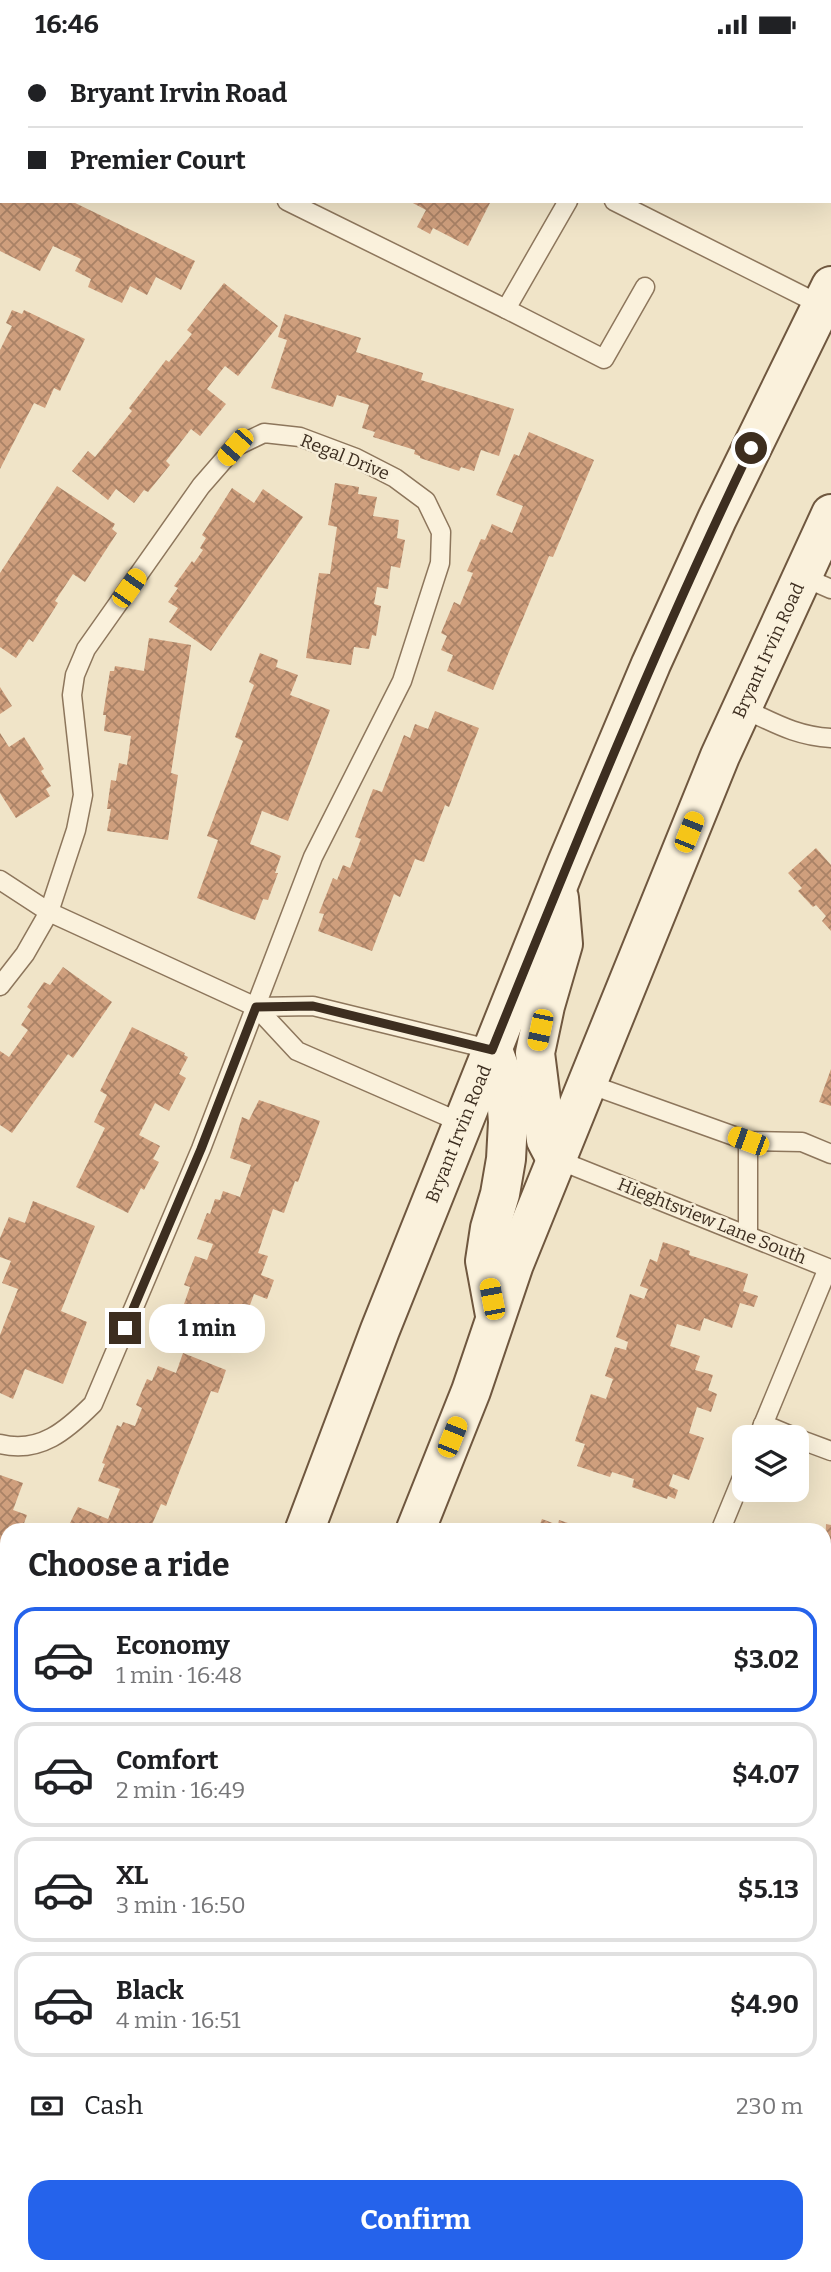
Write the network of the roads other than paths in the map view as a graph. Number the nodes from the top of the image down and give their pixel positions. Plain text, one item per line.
1 (291, 203) edge
2 (567, 203) edge
3 (618, 203) edge
4 (645, 287) dead end
5 (828, 300) edge
6 (506, 309) junction
7 (831, 514) edge
8 (816, 582) edge
9 (741, 708) junction
10 (831, 738) edge
11 (0, 880) edge
12 (558, 885) junction
13 (49, 912) junction
14 (0, 986) edge
15 (256, 1007) junction
16 (492, 1050) junction
17 (586, 1083) junction
18 (462, 1123) junction
19 (748, 1141) junction
20 (831, 1154) edge
21 (556, 1159) junction
22 (748, 1235) junction
23 (829, 1269) edge
24 (496, 1317) junction
25 (764, 1425) edge
26 (809, 1442) edge
27 (0, 1444) edge
28 (831, 1451) edge
29 (732, 1502) edge
30 (307, 1523) edge
31 (418, 1523) edge
32 (723, 1523) edge

1 - 6 lane
2 - 6 lane
3 - 5 lane
4 - 6 lane
5 - 12 main road, Bryant Irvin Road
7 - 8 main road, Bryant Irvin Road
8 - 9 main road, Bryant Irvin Road
9 - 10 lane
9 - 17 main road, Bryant Irvin Road
11 - 13 lane
12 - 16 main road, Bryant Irvin Road
12 - 21 main road
13 - 14 lane, Regal Drive
13 - 15 lane
13 - 15 lane, Regal Drive
15 - 16 lane
15 - 18 lane
15 - 27 lane, Regal Drive
16 - 18 main road, Bryant Irvin Road
16 - 24 main road
17 - 19 lane
17 - 21 main road, Bryant Irvin Road
18 - 30 main road, Bryant Irvin Road
19 - 20 lane
19 - 22 lane
21 - 22 lane, Hieghtsview Lane South
21 - 24 main road, Bryant Irvin Road
22 - 23 lane, Hieghtsview Lane South
23 - 25 lane, Hieghtsview Lane South
24 - 31 main road, Bryant Irvin Road
26 - 28 lane
29 - 32 lane

